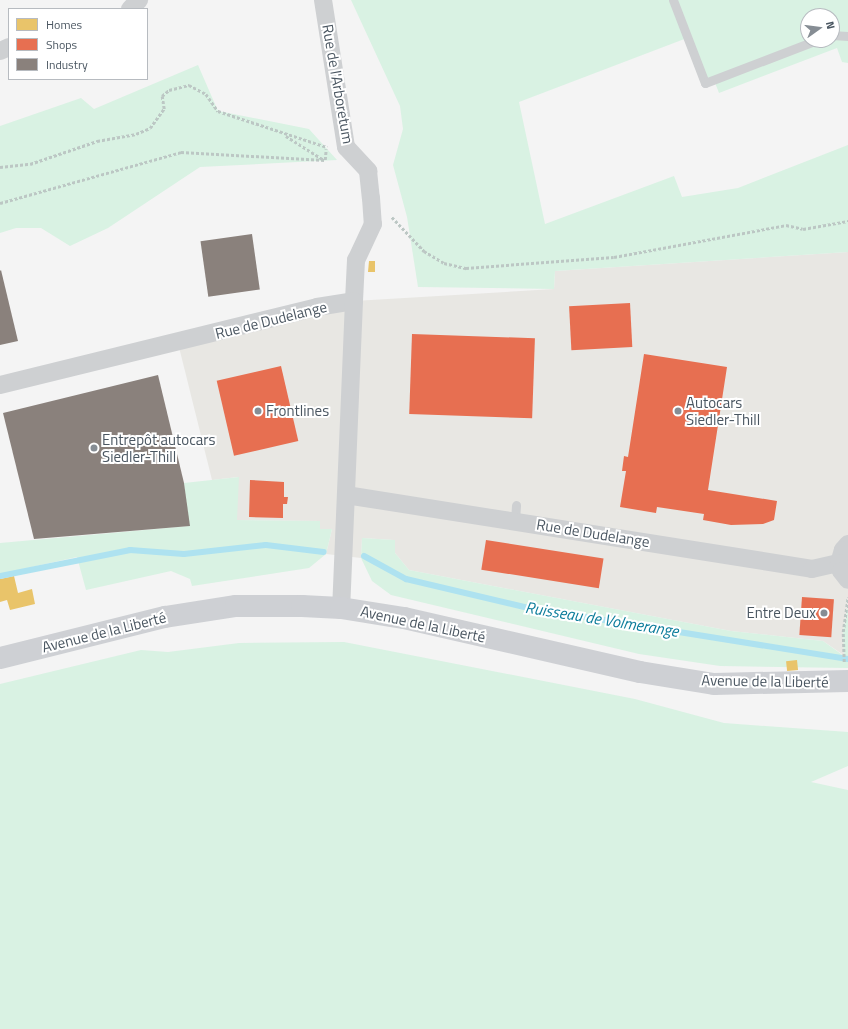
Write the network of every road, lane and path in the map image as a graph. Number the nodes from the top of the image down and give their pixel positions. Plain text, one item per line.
1 (139, 0) edge
2 (323, 0) edge
3 (673, 0) edge
4 (131, 8) edge
5 (800, 47) edge
6 (283, 134) junction
7 (325, 160) junction
8 (0, 167) edge
9 (371, 198) junction
10 (0, 203) edge
11 (848, 221) edge
12 (354, 301) junction
13 (0, 385) edge
14 (346, 495) junction
15 (848, 541) edge
16 (839, 563) junction
17 (848, 580) edge
18 (846, 604) dead end
19 (342, 608) junction
20 (845, 656) dead end
21 (0, 658) edge
22 (848, 681) edge

1 - 4 street
2 - 9 street, Rue de l'Arboretum
3 - 5 lane
6 - 7 path
6 - 7 path
6 - 8 path
7 - 10 path
9 - 11 path
9 - 12 street, Rue de l'Arboretum
12 - 13 street, Rue de Dudelange
12 - 14 street
14 - 16 street, Rue de Dudelange
14 - 19 street
15 - 16 street
16 - 17 street
18 - 20 path
19 - 21 main road, Avenue de la Liberté
19 - 22 main road, Avenue de la Liberté

